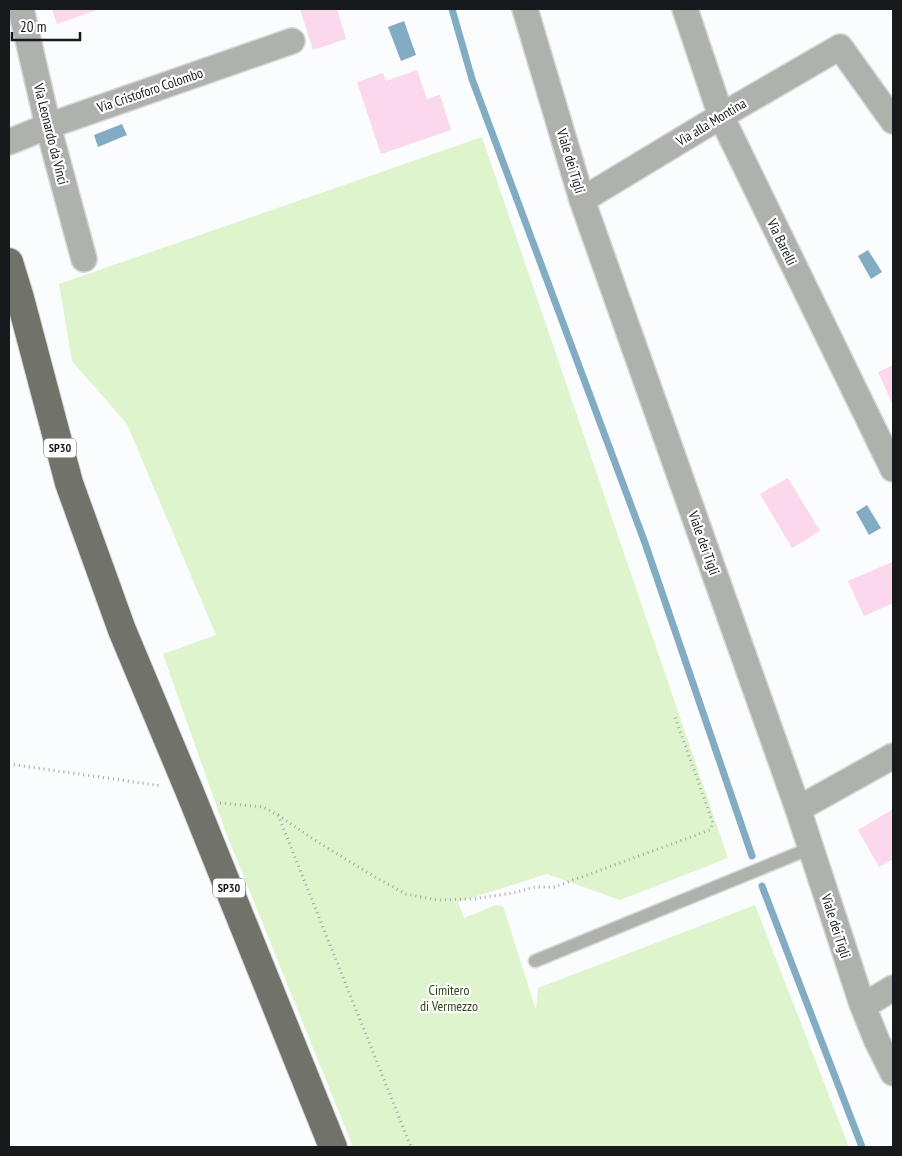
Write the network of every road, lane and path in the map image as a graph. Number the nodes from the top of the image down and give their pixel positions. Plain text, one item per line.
1 (21, 9) edge
2 (526, 9) edge
3 (685, 9) edge
4 (292, 41) dead end
5 (721, 116) junction
6 (893, 121) edge
7 (48, 126) junction
8 (9, 142) edge
9 (582, 200) junction
10 (84, 259) dead end
11 (9, 262) edge
12 (893, 469) edge
13 (674, 714) dead end
14 (893, 756) edge
15 (9, 764) edge
16 (189, 790) junction
17 (798, 809) junction
18 (278, 815) junction
19 (811, 848) junction
20 (535, 961) dead end
21 (893, 988) edge
22 (862, 1004) junction
23 (893, 1073) edge
24 (333, 1147) edge
25 (411, 1147) edge

1 - 7 street, Via Leonardo da Vinci
2 - 9 street, Viale dei Tigli
3 - 5 street, Via Barelli
4 - 7 street, Via Cristoforo Colombo
5 - 6 street, Via alla Montina
5 - 9 street, Via alla Montina
5 - 12 street, Via Barelli
7 - 8 street, Via Cristoforo Colombo
7 - 10 street, Via Leonardo da Vinci
9 - 17 street, Viale dei Tigli
11 - 16 main road, SP30
13 - 18 path
14 - 17 street
15 - 16 path
16 - 18 path
16 - 24 main road, SP30
17 - 19 street, Viale dei Tigli
18 - 25 path
19 - 20 lane
19 - 22 street, Viale dei Tigli
21 - 22 street
22 - 23 street, Viale dei Tigli

